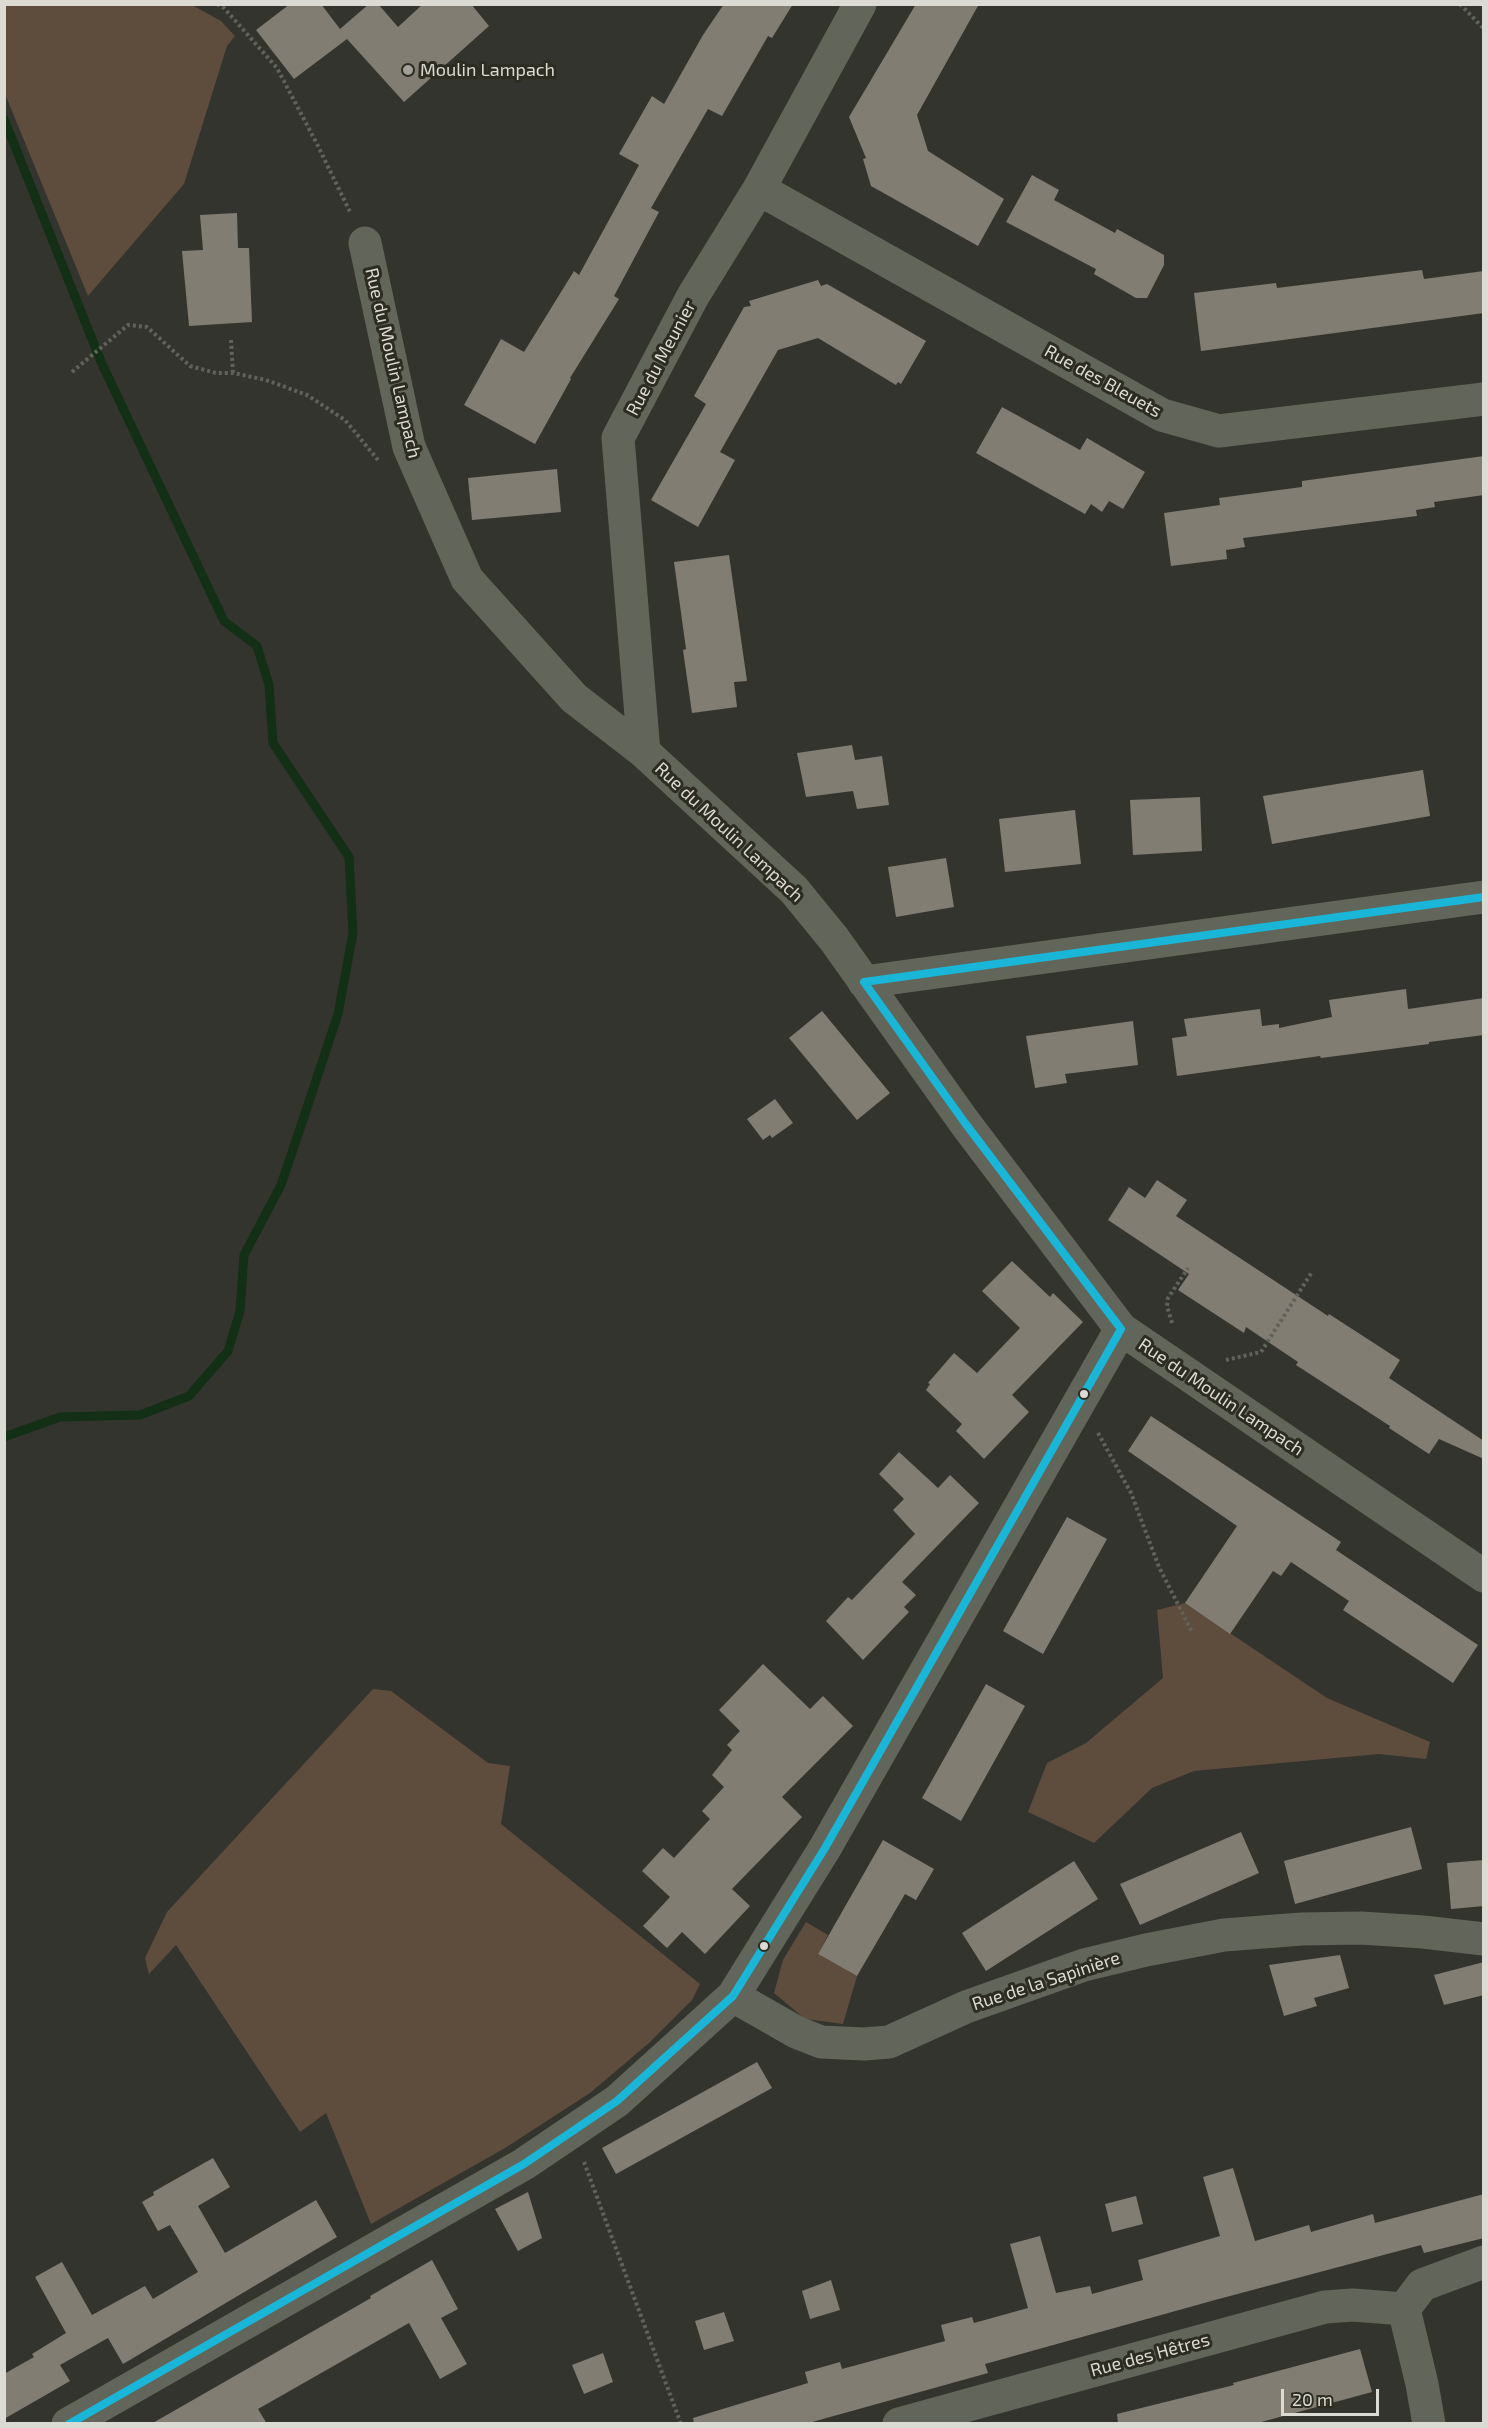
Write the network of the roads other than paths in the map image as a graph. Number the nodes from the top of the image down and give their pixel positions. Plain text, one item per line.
1 (860, 4) edge
2 (759, 189) junction
3 (365, 243) road end
4 (1484, 399) edge
5 (644, 752) junction
6 (1484, 897) edge
7 (864, 982) junction
8 (1121, 1329) junction
9 (1484, 1576) edge
10 (1484, 1939) edge
11 (733, 1996) junction
12 (1484, 2262) edge
13 (1404, 2309) junction
14 (68, 2424) edge
15 (899, 2424) edge
16 (1429, 2424) edge

1 - 2 street, Rue du Meunier
2 - 4 street, Rue des Bleuets
2 - 5 street, Rue du Meunier
3 - 5 street, Rue du Moulin Lampach
5 - 7 street, Rue du Moulin Lampach
6 - 7 street
7 - 8 street, Rue du Moulin Lampach
8 - 9 street, Rue du Moulin Lampach
8 - 11 street
10 - 11 street, Rue de la Sapinière
11 - 14 street
12 - 13 street
13 - 15 street, Rue des Hêtres
13 - 16 street

